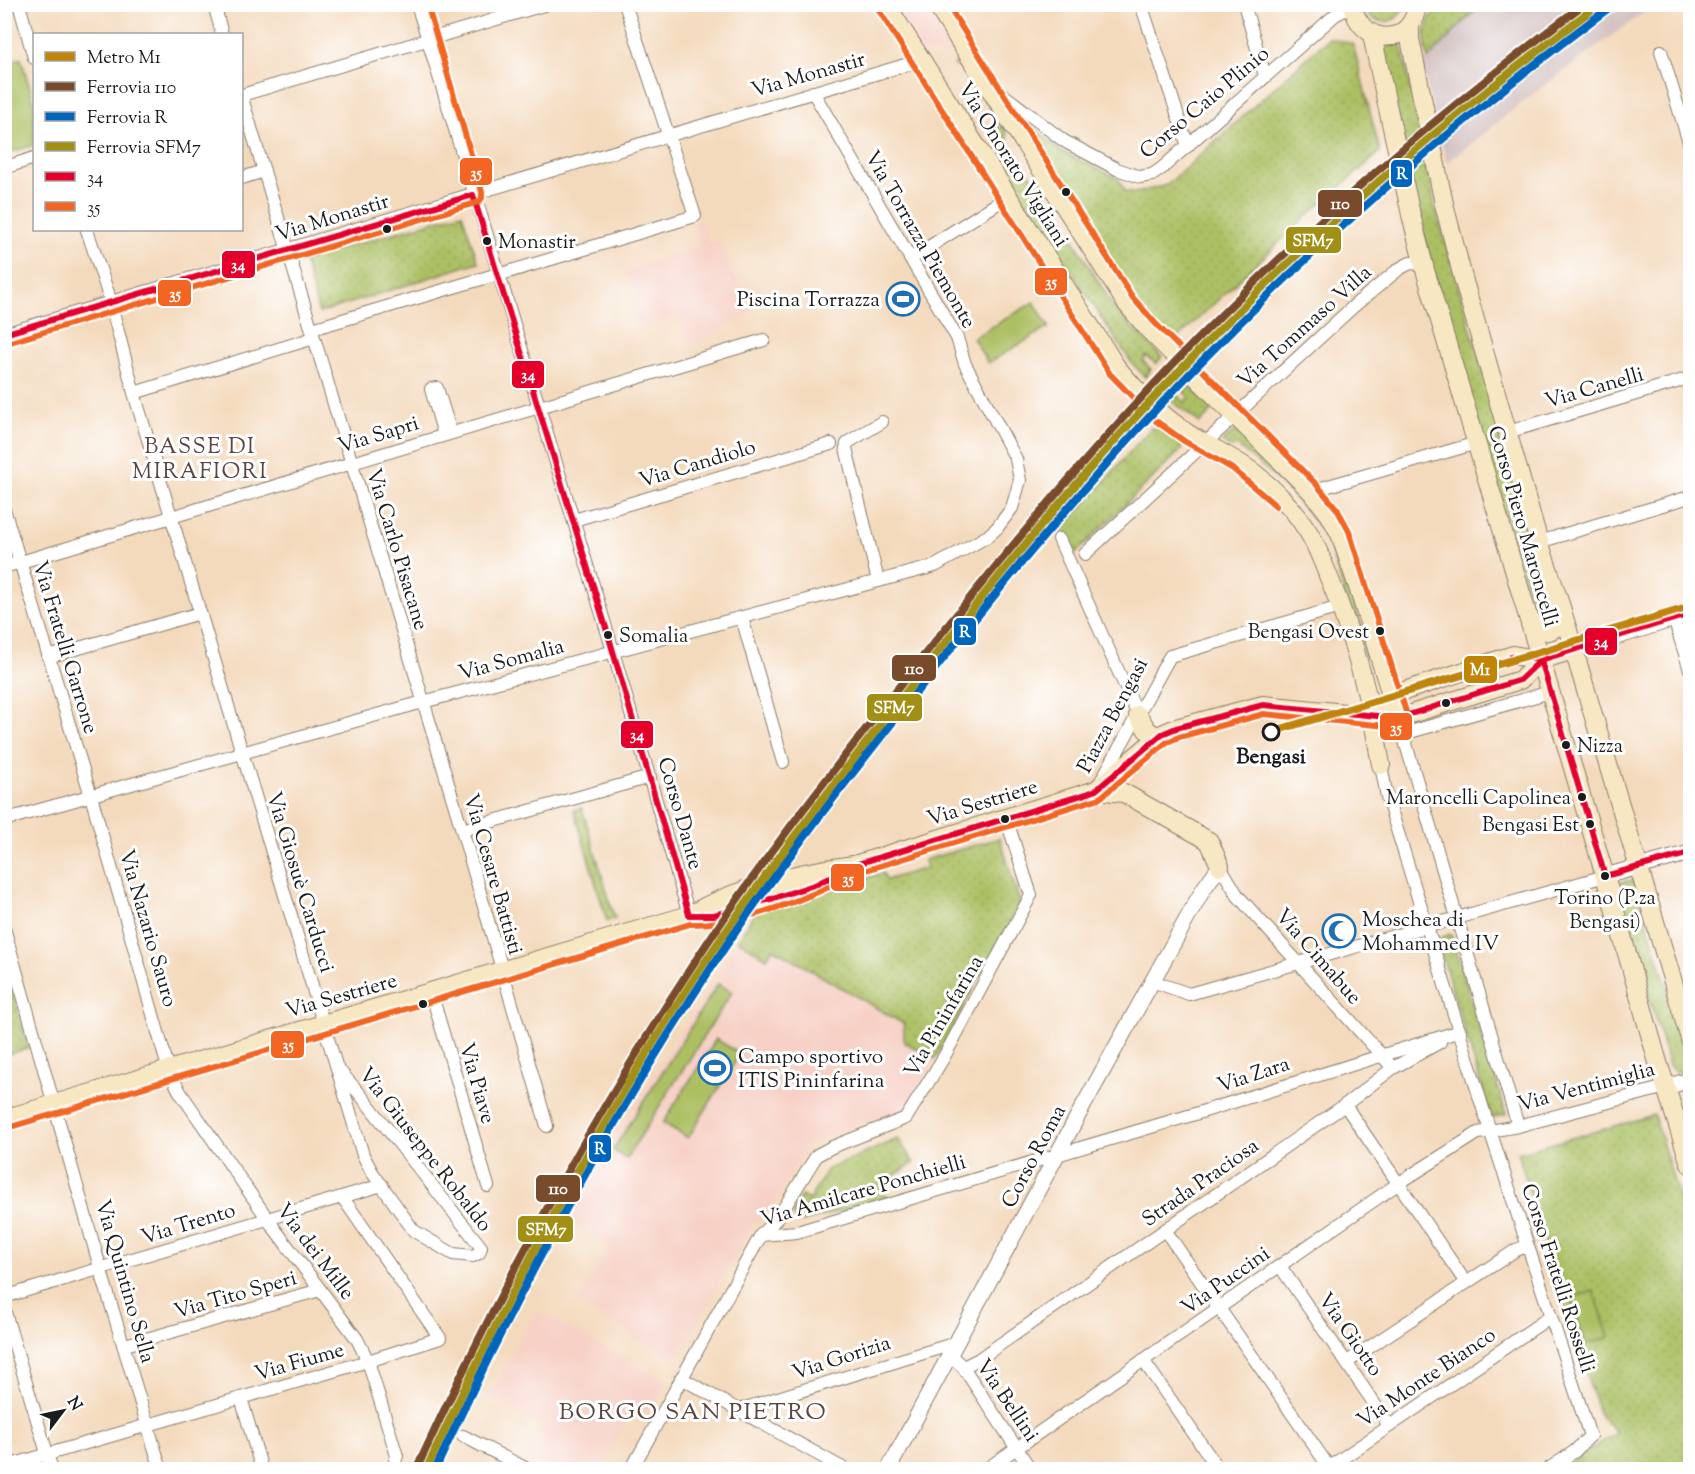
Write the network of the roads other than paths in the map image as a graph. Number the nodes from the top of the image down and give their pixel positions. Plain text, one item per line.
1 (19, 4) edge
2 (213, 4) edge
3 (417, 4) edge
4 (547, 4) edge
5 (625, 4) edge
6 (886, 4) edge
7 (936, 4) edge
8 (1141, 4) edge
9 (1244, 4) edge
10 (1352, 5) edge
11 (1417, 12) edge
12 (222, 33) edge
13 (1372, 35) junction
14 (428, 39) junction
15 (1661, 51) dead end
16 (33, 54) edge
17 (922, 60) junction
18 (1265, 76) junction
19 (985, 81) junction
20 (813, 92) junction
21 (243, 97) edge
22 (243, 100) edge
23 (670, 135) junction
24 (1188, 146) junction
25 (1690, 146) edge
26 (33, 158) edge
27 (4, 168) edge
28 (264, 171) junction
29 (243, 178) edge
30 (473, 195) junction
31 (1009, 196) junction
32 (87, 231) edge
33 (288, 250) junction
34 (910, 259) junction
35 (1424, 264) junction
36 (498, 274) junction
37 (110, 303) junction
38 (4, 334) edge
39 (313, 334) junction
40 (764, 340) dead end
41 (1690, 378) edge
42 (134, 393) junction
43 (538, 407) junction
44 (1234, 415) junction
45 (882, 422) dead end
46 (1508, 432) junction
47 (1204, 442) junction
48 (1477, 443) junction
49 (831, 444) dead end
50 (351, 462) junction
51 (1311, 491) junction
52 (1686, 498) dead end
53 (1012, 508) joint
54 (4, 509) edge
55 (172, 518) junction
56 (574, 520) junction
57 (1059, 539) dead end
58 (1539, 542) junction
59 (1085, 554) dead end
60 (20, 562) junction
61 (4, 567) edge
62 (878, 581) junction
63 (1341, 607) junction
64 (1562, 611) junction
65 (200, 614) junction
66 (1690, 614) edge
67 (1528, 616) junction
68 (742, 618) junction
69 (1674, 619) junction
70 (1574, 650) junction
71 (614, 652) junction
72 (48, 657) junction
73 (1541, 660) junction
74 (1690, 670) edge
75 (1550, 692) junction
76 (1392, 695) junction
77 (423, 702) junction
78 (1137, 715) junction
79 (1372, 715) junction
80 (1400, 726) junction
81 (1158, 737) junction
82 (1377, 737) junction
83 (242, 753) junction
84 (783, 762) dead end
85 (1382, 765) junction
86 (650, 777) junction
87 (1096, 790) junction
88 (91, 796) junction
89 (1006, 818) junction
90 (4, 820) edge
91 (462, 830) junction
92 (1690, 853) edge
93 (854, 865) junction
94 (1220, 866) junction
95 (1639, 867) junction
96 (1605, 876) junction
97 (714, 908) junction
98 (689, 915) junction
99 (1457, 917) junction
100 (1427, 925) junction
101 (4, 927) edge
102 (1299, 961) junction
103 (501, 971) junction
104 (1152, 981) junction
105 (431, 992) junction
106 (323, 1023) junction
107 (1460, 1031) junction
108 (1690, 1039) edge
109 (1381, 1054) junction
110 (1392, 1068) junction
111 (338, 1069) junction
112 (169, 1071) junction
113 (1690, 1080) edge
114 (1666, 1087) junction
115 (55, 1104) junction
116 (1344, 1105) junction
117 (4, 1119) edge
118 (547, 1126) dead end
119 (1518, 1126) junction
120 (1491, 1132) junction
121 (1058, 1154) junction
122 (1690, 1164) edge
123 (1399, 1183) junction
124 (382, 1185) junction
125 (488, 1186) dead end
126 (343, 1198) junction
127 (268, 1220) junction
128 (1165, 1230) junction
129 (761, 1235) junction
130 (1527, 1246) junction
131 (1280, 1266) junction
132 (101, 1270) junction
133 (1466, 1283) junction
134 (320, 1290) junction
135 (4, 1297) edge
136 (1219, 1307) junction
137 (4, 1309) edge
138 (1550, 1317) junction
139 (125, 1345) junction
140 (952, 1349) junction
141 (1143, 1360) junction
142 (368, 1361) junction
143 (1347, 1362) junction
144 (963, 1366) junction
145 (681, 1378) junction
146 (241, 1398) junction
147 (739, 1410) junction
148 (148, 1425) junction
149 (1389, 1425) junction
150 (463, 1436) dead end
151 (1015, 1447) junction
152 (48, 1455) junction
153 (4, 1467) edge
154 (1328, 1469) edge
155 (52, 1470) edge
156 (162, 1470) edge
157 (262, 1470) edge
158 (392, 1470) edge
159 (529, 1470) edge
160 (631, 1470) edge
161 (846, 1470) edge
162 (888, 1470) edge
163 (985, 1470) edge
164 (1031, 1470) edge
165 (1219, 1470) edge
166 (1547, 1470) edge

1 - 16 street
2 - 12 street
3 - 14 street
4 - 14 street
5 - 23 street
6 - 17 main road, Via Onorato Vigliani
7 - 19 main road, Via Onorato Vigliani
8 - 24 street
9 - 18 street
10 - 13 main road
10 - 18 street, Corso Caio Plinio
11 - 13 main road
11 - 46 main road, Corso Piero Maroncelli
13 - 35 main road, Corso Piero Maroncelli
14 - 21 street
14 - 30 street
15 - 25 street
17 - 20 street, Via Monastir
17 - 31 main road, Via Onorato Vigliani
18 - 24 street, Corso Caio Plinio
19 - 24 street, Corso Caio Plinio
19 - 44 main road, Via Onorato Vigliani
20 - 23 street, Via Monastir
20 - 34 street, Via Torrazza Piemonte
22 - 28 street, Via Carlo Pisacane
23 - 30 street, Via Monastir
23 - 36 street
26 - 27 street
28 - 29 street
28 - 33 street, Via Carlo Pisacane
30 - 33 street, Via Monastir
30 - 36 street
31 - 34 street
31 - 47 main road, Via Onorato Vigliani
32 - 37 street, Via Giosuè Carducci
33 - 37 street, Via Monastir
33 - 39 street, Via Carlo Pisacane
34 - 53 street, Via Torrazza Piemonte
35 - 44 street, Via Tommaso Villa
35 - 48 main road, Corso Piero Maroncelli
36 - 39 street
36 - 43 street
37 - 38 street, Via Monastir
37 - 42 street, Via Giosuè Carducci
39 - 42 street
39 - 50 street, Via Carlo Pisacane
40 - 43 street, Via Sapri
41 - 46 street, Via Canelli
42 - 55 street, Via Giosuè Carducci
43 - 50 street, Via Sapri
43 - 56 street
44 - 47 street, Via Tommaso Villa
44 - 51 main road, Via Onorato Vigliani
45 - 62 street
46 - 58 main road, Corso Piero Maroncelli
47 - 59 street, Via Tommaso Villa
47 - 63 main road, Via Onorato Vigliani
48 - 51 street
48 - 67 main road, Corso Piero Maroncelli
49 - 56 street, Via Candiolo
50 - 55 street, Via Sapri
50 - 77 street, Via Carlo Pisacane
51 - 76 main road, Via Onorato Vigliani
52 - 58 street, Corso Piero Maroncelli
53 - 62 street, Via Somalia
54 - 60 street, Via Fratelli Garrone
55 - 60 street, Via Sapri
55 - 65 street, Via Giosuè Carducci
56 - 71 street
57 - 78 street
58 - 64 main road, Corso Piero Maroncelli
60 - 61 street, Via Sapri
60 - 72 street, Via Fratelli Garrone
62 - 68 street, Via Somalia
63 - 78 street, Piazza Bengasi
63 - 79 main road
64 - 67 main road
64 - 70 main road, Corso Piero Maroncelli
65 - 72 street
65 - 83 street, Via Giosuè Carducci
66 - 69 street
67 - 73 main road, Corso Piero Maroncelli
68 - 71 street, Via Somalia
68 - 84 street
69 - 70 street
69 - 74 street
70 - 73 main road
70 - 95 main road, Corso Piero Maroncelli
71 - 77 street, Via Somalia
71 - 86 street, Corso Dante
72 - 88 street, Via Fratelli Garrone
73 - 75 main road, Corso Piero Maroncelli
73 - 76 main road
73 - 80 main road
75 - 80 street
75 - 96 main road, Corso Piero Maroncelli
76 - 79 main road
76 - 80 main road
77 - 83 street, Via Somalia
77 - 91 street, Via Cesare Battisti
78 - 81 main road
78 - 87 street, Piazza Bengasi
79 - 80 main road, Piazza Bengasi
79 - 81 main road, Piazza Bengasi
79 - 82 main road
80 - 82 main road
80 - 85 main road
80 - 99 street
81 - 87 main road, Piazza Bengasi
82 - 85 main road
83 - 88 street, Via Somalia
83 - 106 street, Via Giosuè Carducci
85 - 100 street, Corso Fratelli Rosselli
86 - 91 street
86 - 98 street, Corso Dante
87 - 89 main road, Via Sestriere
87 - 94 main road, Via Sestriere
88 - 90 street, Via Somalia
88 - 112 street, Via Nazario Sauro
89 - 93 main road, Via Sestriere
89 - 129 street, Via Pininfarina
91 - 103 street, Via Cesare Battisti
92 - 95 street
93 - 97 main road, Via Sestriere
93 - 97 main road, Via Sestriere
94 - 102 street, Via Cimabue
94 - 104 street, Corso Roma
95 - 96 street
95 - 108 main road, Corso Piero Maroncelli
96 - 99 street
96 - 114 main road, Corso Piero Maroncelli
97 - 98 main road, Via Sestriere
98 - 103 main road, Via Sestriere
99 - 100 street
99 - 119 street
100 - 102 street
100 - 107 street, Corso Fratelli Rosselli
101 - 115 street, Via Quintino Sella
102 - 104 street
102 - 109 street, Via Cimabue
103 - 105 main road, Via Sestriere
103 - 118 street, Via Cesare Battisti
104 - 121 street, Corso Roma
105 - 106 main road, Via Sestriere
105 - 125 street, Via Piave
106 - 111 street, Via Giuseppe Robaldo
106 - 112 main road, Via Sestriere
107 - 109 street, Via Zara
107 - 110 street, Strada Praciosa
107 - 120 street, Corso Fratelli Rosselli
109 - 110 street, Via Cimabue
109 - 121 street, Via Zara
110 - 116 street, Strada Praciosa
111 - 124 street, Via Giuseppe Robaldo
111 - 124 street, Via Giuseppe Robaldo
112 - 115 main road, Via Sestriere
112 - 127 street, Via dei Mille
113 - 114 street, Via Ventimiglia
114 - 119 street, Via Ventimiglia
114 - 122 main road, Corso Piero Maroncelli
115 - 117 main road, Via Sestriere
115 - 132 street, Via Quintino Sella
116 - 123 street
116 - 128 street, Strada Praciosa
119 - 120 street, Via Ventimiglia
120 - 123 street, Via Puccini
120 - 130 street, Corso Fratelli Rosselli
121 - 129 street, Via Amilcare Ponchielli
121 - 140 street, Corso Roma
123 - 131 street, Via Puccini
123 - 133 street
124 - 126 street, Via Trento
126 - 127 street, Via Trento
126 - 142 street, Via Fiume
127 - 132 street, Via Trento
127 - 134 street, Via dei Mille
128 - 136 street
128 - 144 street, Strada Praciosa
129 - 145 street, Via Amilcare Ponchielli
130 - 133 street
130 - 138 street, Corso Fratelli Rosselli
131 - 136 street, Via Puccini
131 - 143 street, Via Giotto
132 - 135 street, Via Trento
132 - 139 street, Via Quintino Sella
133 - 143 street
134 - 139 street, Via Tito Speri
134 - 142 street, Via dei Mille
136 - 141 street, Via Puccini
136 - 154 street
137 - 152 street
138 - 149 street, Via Monte Bianco
138 - 166 street, Corso Fratelli Rosselli
139 - 148 street, Via Quintino Sella
140 - 144 street, Via Bellini
140 - 147 street, Via Gorizia
140 - 162 street, Corso Roma
141 - 151 street, Via Puccini
141 - 165 street
142 - 146 street, Via Fiume
142 - 158 street, Via dei Mille
143 - 149 street, Via Giotto
144 - 151 street, Via Bellini
145 - 147 street
145 - 160 street, Via Amilcare Ponchielli
146 - 148 street, Via Fiume
146 - 157 street
147 - 161 street
148 - 152 street, Via Fiume
148 - 156 street, Via Quintino Sella
149 - 154 street, Via Monte Bianco
150 - 159 street
151 - 163 street, Via Puccini
151 - 164 street, Via Bellini
152 - 153 street, Via Fiume
152 - 155 street

